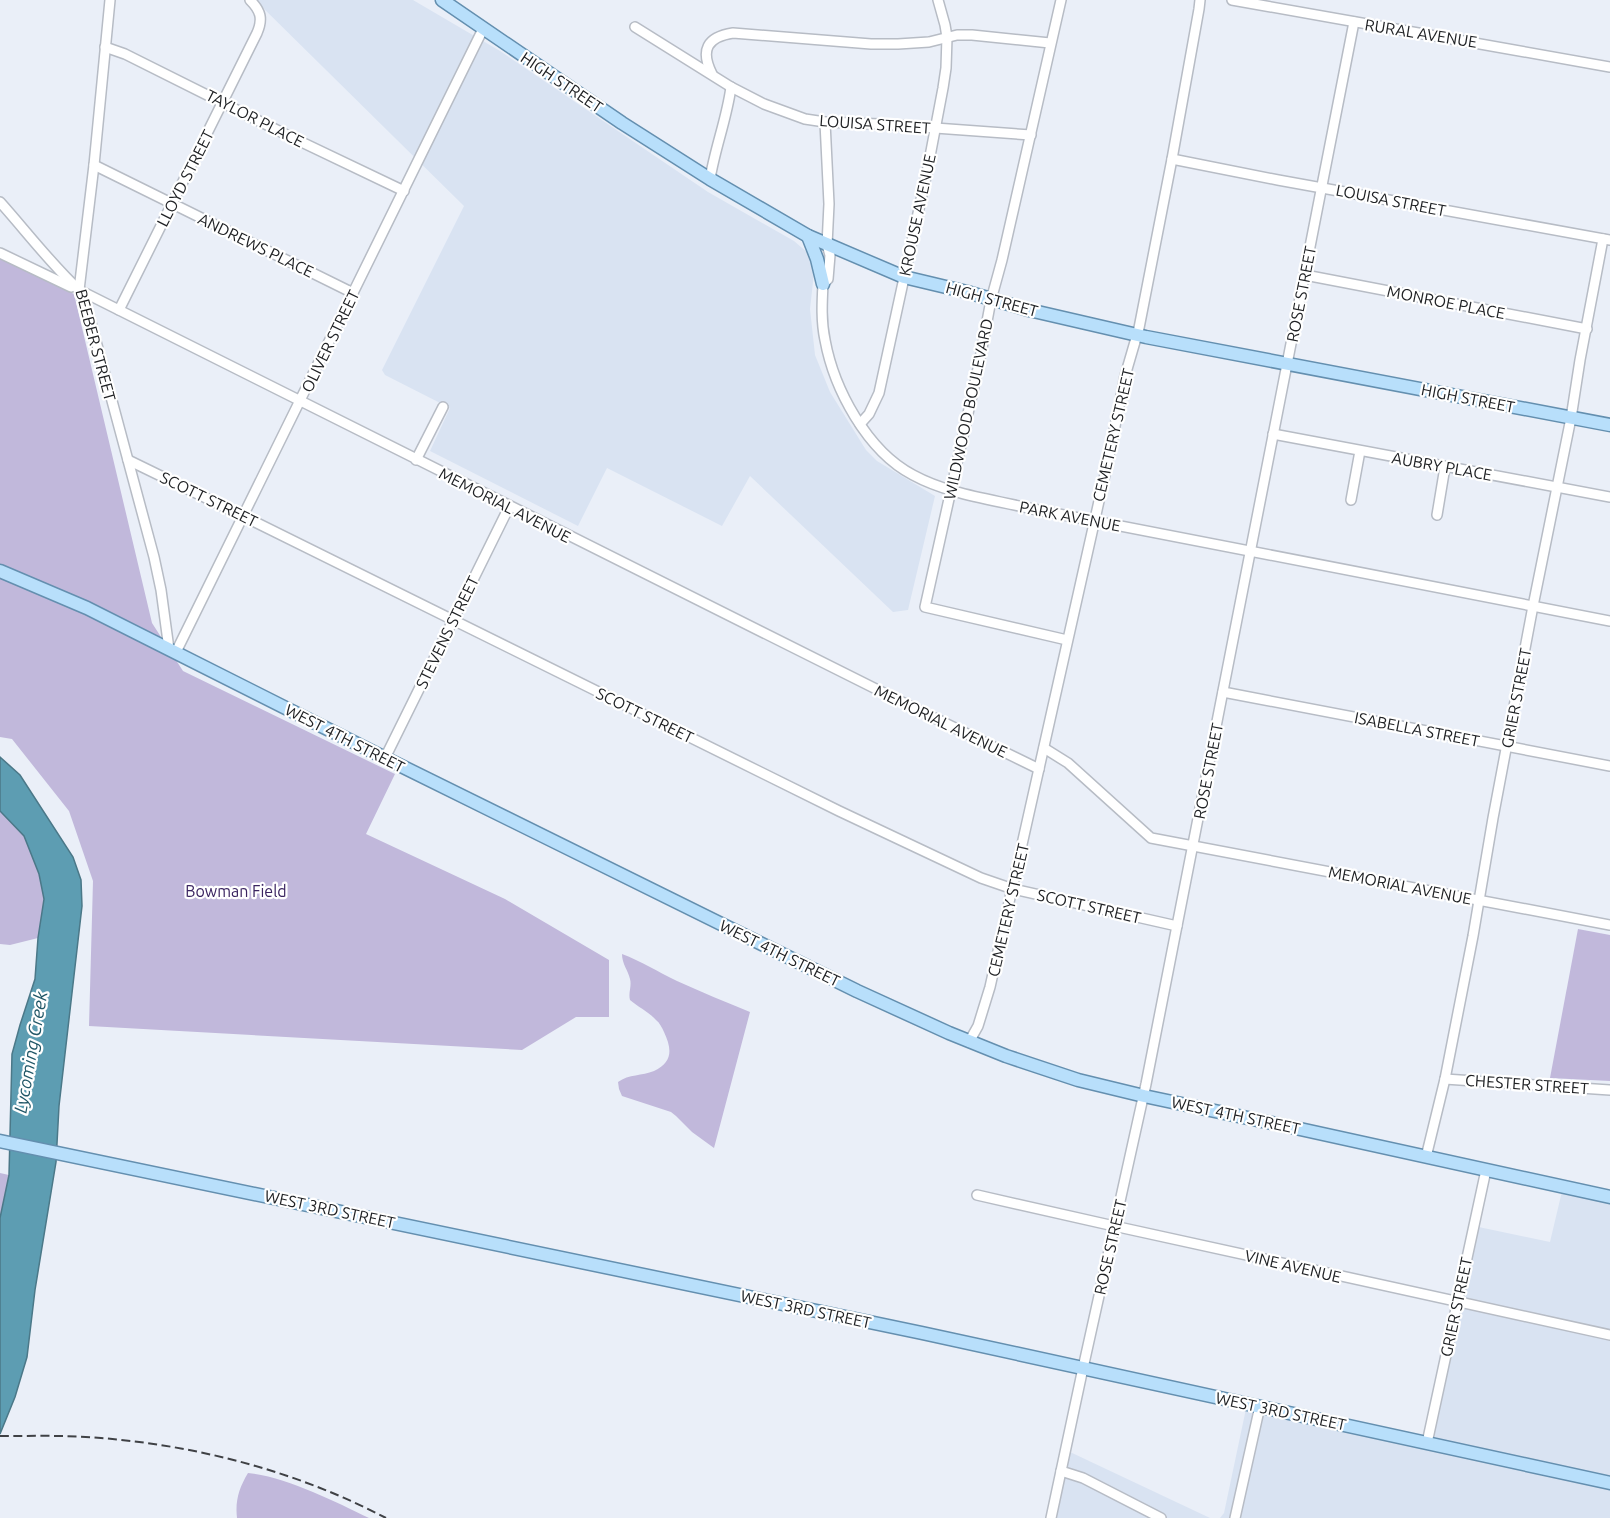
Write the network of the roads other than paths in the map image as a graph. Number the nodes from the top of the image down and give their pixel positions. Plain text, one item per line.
1 (110, 0) edge
2 (250, 0) edge
3 (442, 0) edge
4 (938, 0) edge
5 (1060, 0) edge
6 (1200, 0) edge
7 (1232, 0) edge
8 (1354, 22) junction
9 (635, 27) dead end
10 (483, 29) junction
11 (947, 37) junction
12 (1050, 43) junction
13 (105, 47) junction
14 (1610, 67) edge
15 (712, 74) junction
16 (731, 87) junction
17 (223, 102) junction
18 (825, 122) junction
19 (936, 128) junction
20 (1031, 135) junction
21 (1172, 159) junction
22 (94, 165) junction
23 (710, 179) junction
24 (1322, 187) junction
25 (404, 191) junction
26 (0, 202) edge
27 (172, 204) junction
28 (808, 236) junction
29 (1606, 239) edge
30 (827, 245) junction
31 (0, 253) edge
32 (1305, 275) junction
33 (904, 277) junction
34 (824, 284) junction
35 (79, 290) junction
36 (353, 292) junction
37 (991, 300) junction
38 (119, 310) junction
39 (1587, 329) junction
40 (1137, 335) junction
41 (1287, 364) junction
42 (300, 401) junction
43 (442, 407) dead end
44 (1571, 418) junction
45 (860, 424) junction
46 (1610, 425) edge
47 (1274, 434) junction
48 (1360, 451) junction
49 (128, 460) junction
50 (417, 460) junction
51 (1445, 466) junction
52 (1557, 487) junction
53 (951, 490) junction
54 (1610, 497) edge
55 (1351, 500) dead end
56 (509, 507) junction
57 (1437, 515) dead end
58 (243, 516) junction
59 (1094, 521) junction
60 (1250, 551) junction
61 (0, 571) edge
62 (1533, 606) junction
63 (453, 620) junction
64 (1610, 621) edge
65 (1067, 640) junction
66 (173, 650) junction
67 (1223, 692) junction
68 (1507, 746) junction
69 (1044, 748) junction
70 (385, 758) junction
71 (1610, 766) edge
72 (1040, 769) junction
73 (1193, 845) junction
74 (1012, 889) junction
75 (1478, 900) junction
76 (1610, 925) edge
77 (1177, 926) junction
78 (969, 1042) junction
79 (1445, 1079) junction
80 (1610, 1090) edge
81 (1144, 1096) junction
82 (0, 1141) edge
83 (1426, 1157) junction
84 (1486, 1170) junction
85 (977, 1195) dead end
86 (1610, 1197) edge
87 (1114, 1226) junction
88 (1457, 1303) junction
89 (1610, 1335) edge
90 (1083, 1368) junction
91 (1260, 1407) junction
92 (1427, 1443) junction
93 (1061, 1471) junction
94 (1610, 1483) edge
95 (1051, 1518) edge
96 (1161, 1518) edge
97 (1235, 1518) edge

1 - 13 street, BEEBER STREET
2 - 17 street, LLOYD STREET
3 - 10 main road, HIGH STREET
4 - 11 street, KROUSE AVENUE
5 - 12 street, WILDWOOD BOULEVARD
6 - 21 street, CEMETERY STREET
7 - 8 street, RURAL AVENUE
8 - 14 street, RURAL AVENUE
8 - 24 street, ROSE STREET
9 - 15 street, LOUISA STREET
10 - 23 main road, HIGH STREET
10 - 25 street, OLIVER STREET
11 - 12 street
11 - 15 street
11 - 19 street, KROUSE AVENUE
12 - 20 street, WILDWOOD BOULEVARD
13 - 17 street, TAYLOR PLACE
13 - 22 street, BEEBER STREET
15 - 16 street, LOUISA STREET
16 - 18 street, LOUISA STREET
16 - 23 street
17 - 25 street, TAYLOR PLACE
17 - 27 street, LLOYD STREET
18 - 19 street, LOUISA STREET
18 - 30 street, PARK AVENUE
19 - 20 street, LOUISA STREET
19 - 33 street, KROUSE AVENUE
20 - 37 street, WILDWOOD BOULEVARD
21 - 24 street, LOUISA STREET
21 - 40 street, CEMETERY STREET
22 - 27 street, ANDREWS PLACE
22 - 35 street, BEEBER STREET
23 - 28 main road, HIGH STREET
24 - 29 street, LOUISA STREET
24 - 32 street, ROSE STREET
25 - 36 street, OLIVER STREET
26 - 35 street, MEMORIAL AVENUE
27 - 36 street, ANDREWS PLACE
27 - 38 street, LLOYD STREET
28 - 30 main road, HIGH STREET
28 - 34 main road
29 - 39 street, GRIER STREET
30 - 33 main road, HIGH STREET
30 - 34 street, PARK AVENUE
31 - 35 street
32 - 39 street, MONROE PLACE
32 - 41 street, ROSE STREET
33 - 37 main road, HIGH STREET
33 - 45 street, KROUSE AVENUE
34 - 45 street, PARK AVENUE
35 - 38 street, MEMORIAL AVENUE
35 - 49 street, BEEBER STREET
36 - 42 street, OLIVER STREET
37 - 40 main road, HIGH STREET
37 - 53 street, WILDWOOD BOULEVARD
38 - 42 street, MEMORIAL AVENUE
39 - 44 street, GRIER STREET
40 - 41 main road, HIGH STREET
40 - 59 street, CEMETERY STREET
41 - 44 main road, HIGH STREET
41 - 47 street, ROSE STREET
42 - 50 street, MEMORIAL AVENUE
42 - 58 street, OLIVER STREET
43 - 50 street
44 - 46 main road, HIGH STREET
44 - 52 street, GRIER STREET
45 - 53 street, PARK AVENUE
47 - 48 street, AUBRY PLACE
47 - 60 street, ROSE STREET
48 - 51 street, AUBRY PLACE
48 - 55 street
49 - 58 street, SCOTT STREET
49 - 66 street, BEEBER STREET
50 - 56 street, MEMORIAL AVENUE
51 - 52 street, AUBRY PLACE
51 - 57 street
52 - 54 street, AUBRY PLACE
52 - 62 street, GRIER STREET
53 - 59 street, PARK AVENUE
53 - 65 street, WILDWOOD BOULEVARD
56 - 63 street, STEVENS STREET
56 - 72 street, MEMORIAL AVENUE
58 - 63 street, SCOTT STREET
58 - 66 street, OLIVER STREET
59 - 60 street, PARK AVENUE
59 - 65 street, CEMETERY STREET
60 - 62 street, PARK AVENUE
60 - 67 street, ROSE STREET
61 - 66 main road, WEST 4TH STREET
62 - 64 street, PARK AVENUE
62 - 68 street, GRIER STREET
63 - 70 street, STEVENS STREET
63 - 74 street, SCOTT STREET
65 - 69 street, CEMETERY STREET
66 - 70 main road, WEST 4TH STREET
67 - 68 street, ISABELLA STREET
67 - 73 street, ROSE STREET
68 - 71 street, ISABELLA STREET
68 - 75 street, GRIER STREET
69 - 72 street, CEMETERY STREET
69 - 73 street, MEMORIAL AVENUE
70 - 78 main road, WEST 4TH STREET
72 - 74 street, CEMETERY STREET
73 - 75 street, MEMORIAL AVENUE
73 - 77 street, ROSE STREET
74 - 77 street, SCOTT STREET
74 - 78 street, CEMETERY STREET
75 - 76 street, MEMORIAL AVENUE
75 - 79 street, GRIER STREET
77 - 81 street, ROSE STREET
78 - 81 main road, WEST 4TH STREET
79 - 80 street, CHESTER STREET
79 - 83 street, GRIER STREET
81 - 83 main road, WEST 4TH STREET
81 - 87 street, ROSE STREET
82 - 90 main road, WEST 3RD STREET
83 - 84 main road, WEST 4TH STREET
84 - 86 main road, WEST 4TH STREET
84 - 88 street, GRIER STREET
85 - 87 street, VINE AVENUE
87 - 88 street, VINE AVENUE
87 - 90 street, ROSE STREET
88 - 89 street, VINE AVENUE
88 - 92 street, GRIER STREET
90 - 91 main road, WEST 3RD STREET
90 - 93 street, ROSE STREET
91 - 92 main road, WEST 3RD STREET
91 - 97 street
92 - 94 main road, WEST 3RD STREET
93 - 95 street, ROSE STREET
93 - 96 street

